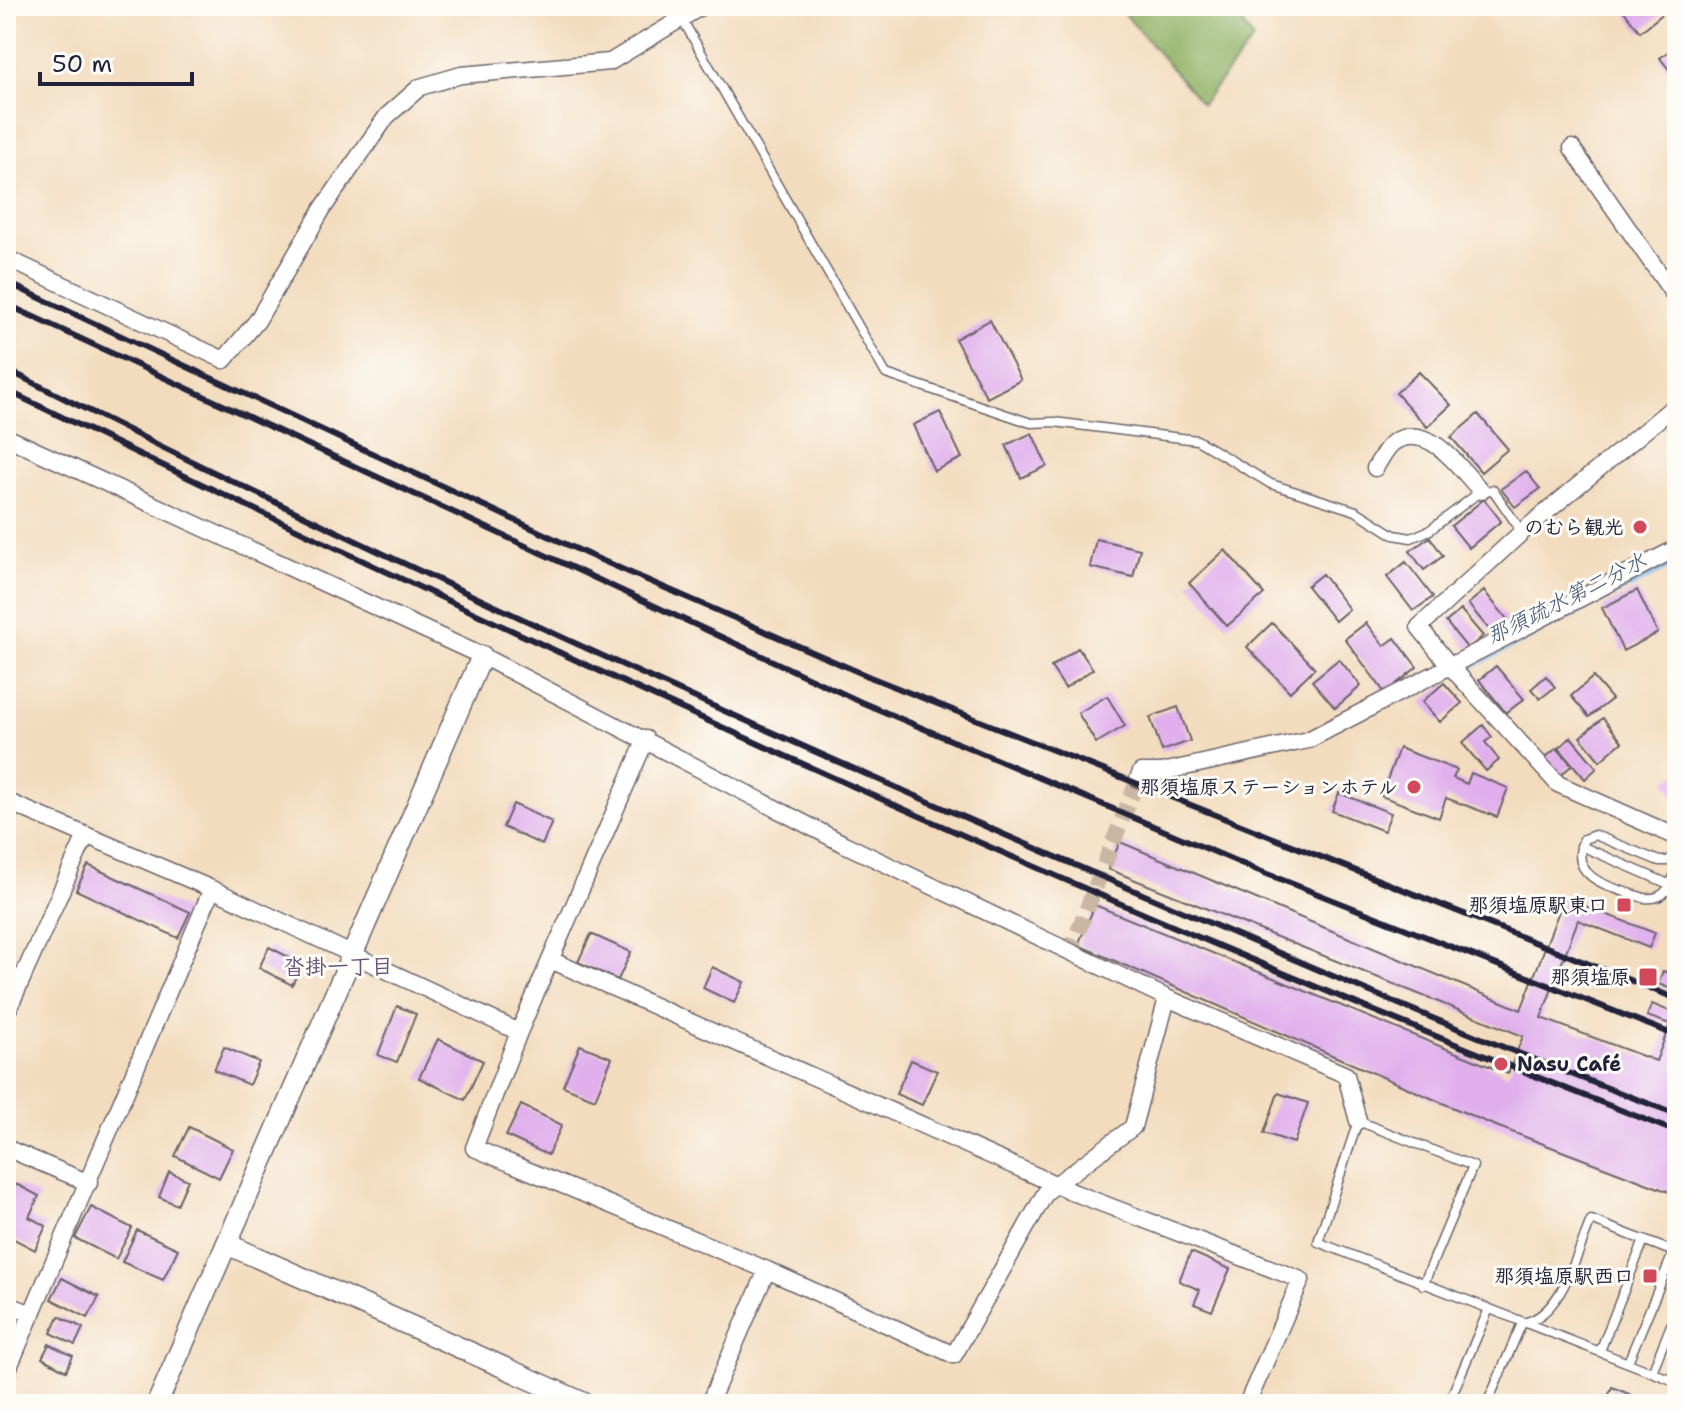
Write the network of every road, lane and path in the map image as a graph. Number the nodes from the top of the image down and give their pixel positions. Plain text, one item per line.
1 (702, 6) edge
2 (682, 19) junction
3 (1572, 148) dead end
4 (6, 258) edge
5 (1677, 299) edge
6 (1677, 404) edge
7 (6, 437) edge
8 (1375, 468) dead end
9 (1481, 491) junction
10 (1522, 532) junction
11 (1677, 548) edge
12 (482, 656) junction
13 (1450, 666) junction
14 (646, 739) junction
15 (1138, 779) dead end
16 (6, 801) edge
17 (86, 835) junction
18 (1677, 837) edge
19 (1581, 846) junction
20 (1677, 853) edge
21 (1677, 867) edge
22 (1671, 885) junction
23 (212, 889) junction
24 (351, 952) junction
25 (553, 961) junction
26 (13, 978) edge
27 (1167, 998) junction
28 (6, 1014) edge
29 (519, 1032) junction
30 (1358, 1121) junction
31 (6, 1148) edge
32 (89, 1183) junction
33 (1056, 1185) junction
34 (1644, 1240) junction
35 (229, 1245) junction
36 (1675, 1252) edge
37 (767, 1270) junction
38 (1423, 1285) junction
39 (6, 1304) edge
40 (1677, 1310) edge
41 (1488, 1311) junction
42 (32, 1314) junction
43 (1522, 1323) junction
44 (1600, 1351) junction
45 (1628, 1362) junction
46 (1652, 1372) junction
47 (6, 1374) edge
48 (1676, 1379) edge
49 (157, 1404) edge
50 (586, 1404) edge
51 (709, 1404) edge
52 (1247, 1404) edge
53 (1448, 1404) edge
54 (1487, 1404) edge

1 - 2 street
2 - 4 street
2 - 9 lane
3 - 5 street
6 - 10 street
7 - 12 street
8 - 9 street
9 - 10 lane
10 - 13 street
11 - 13 street
12 - 14 street
12 - 24 street
13 - 15 street
13 - 18 street
14 - 25 street
14 - 27 street
16 - 17 street
17 - 23 street
17 - 26 street
19 - 20 lane
19 - 22 lane
19 - 22 lane
21 - 22 lane
23 - 24 street
23 - 32 street
24 - 29 street
24 - 35 street
25 - 29 street
25 - 33 street
26 - 28 street
27 - 30 street
27 - 33 street
29 - 37 street
30 - 38 lane
30 - 38 lane
31 - 32 street
32 - 42 street
33 - 37 street
33 - 52 street
34 - 36 lane
34 - 43 lane
34 - 44 lane
35 - 49 street
35 - 50 street
36 - 45 lane
37 - 51 street
38 - 41 lane
39 - 42 street
40 - 46 lane
41 - 43 lane
41 - 53 lane
42 - 47 street
43 - 44 lane
43 - 54 lane
44 - 45 lane
45 - 46 lane
46 - 48 lane

